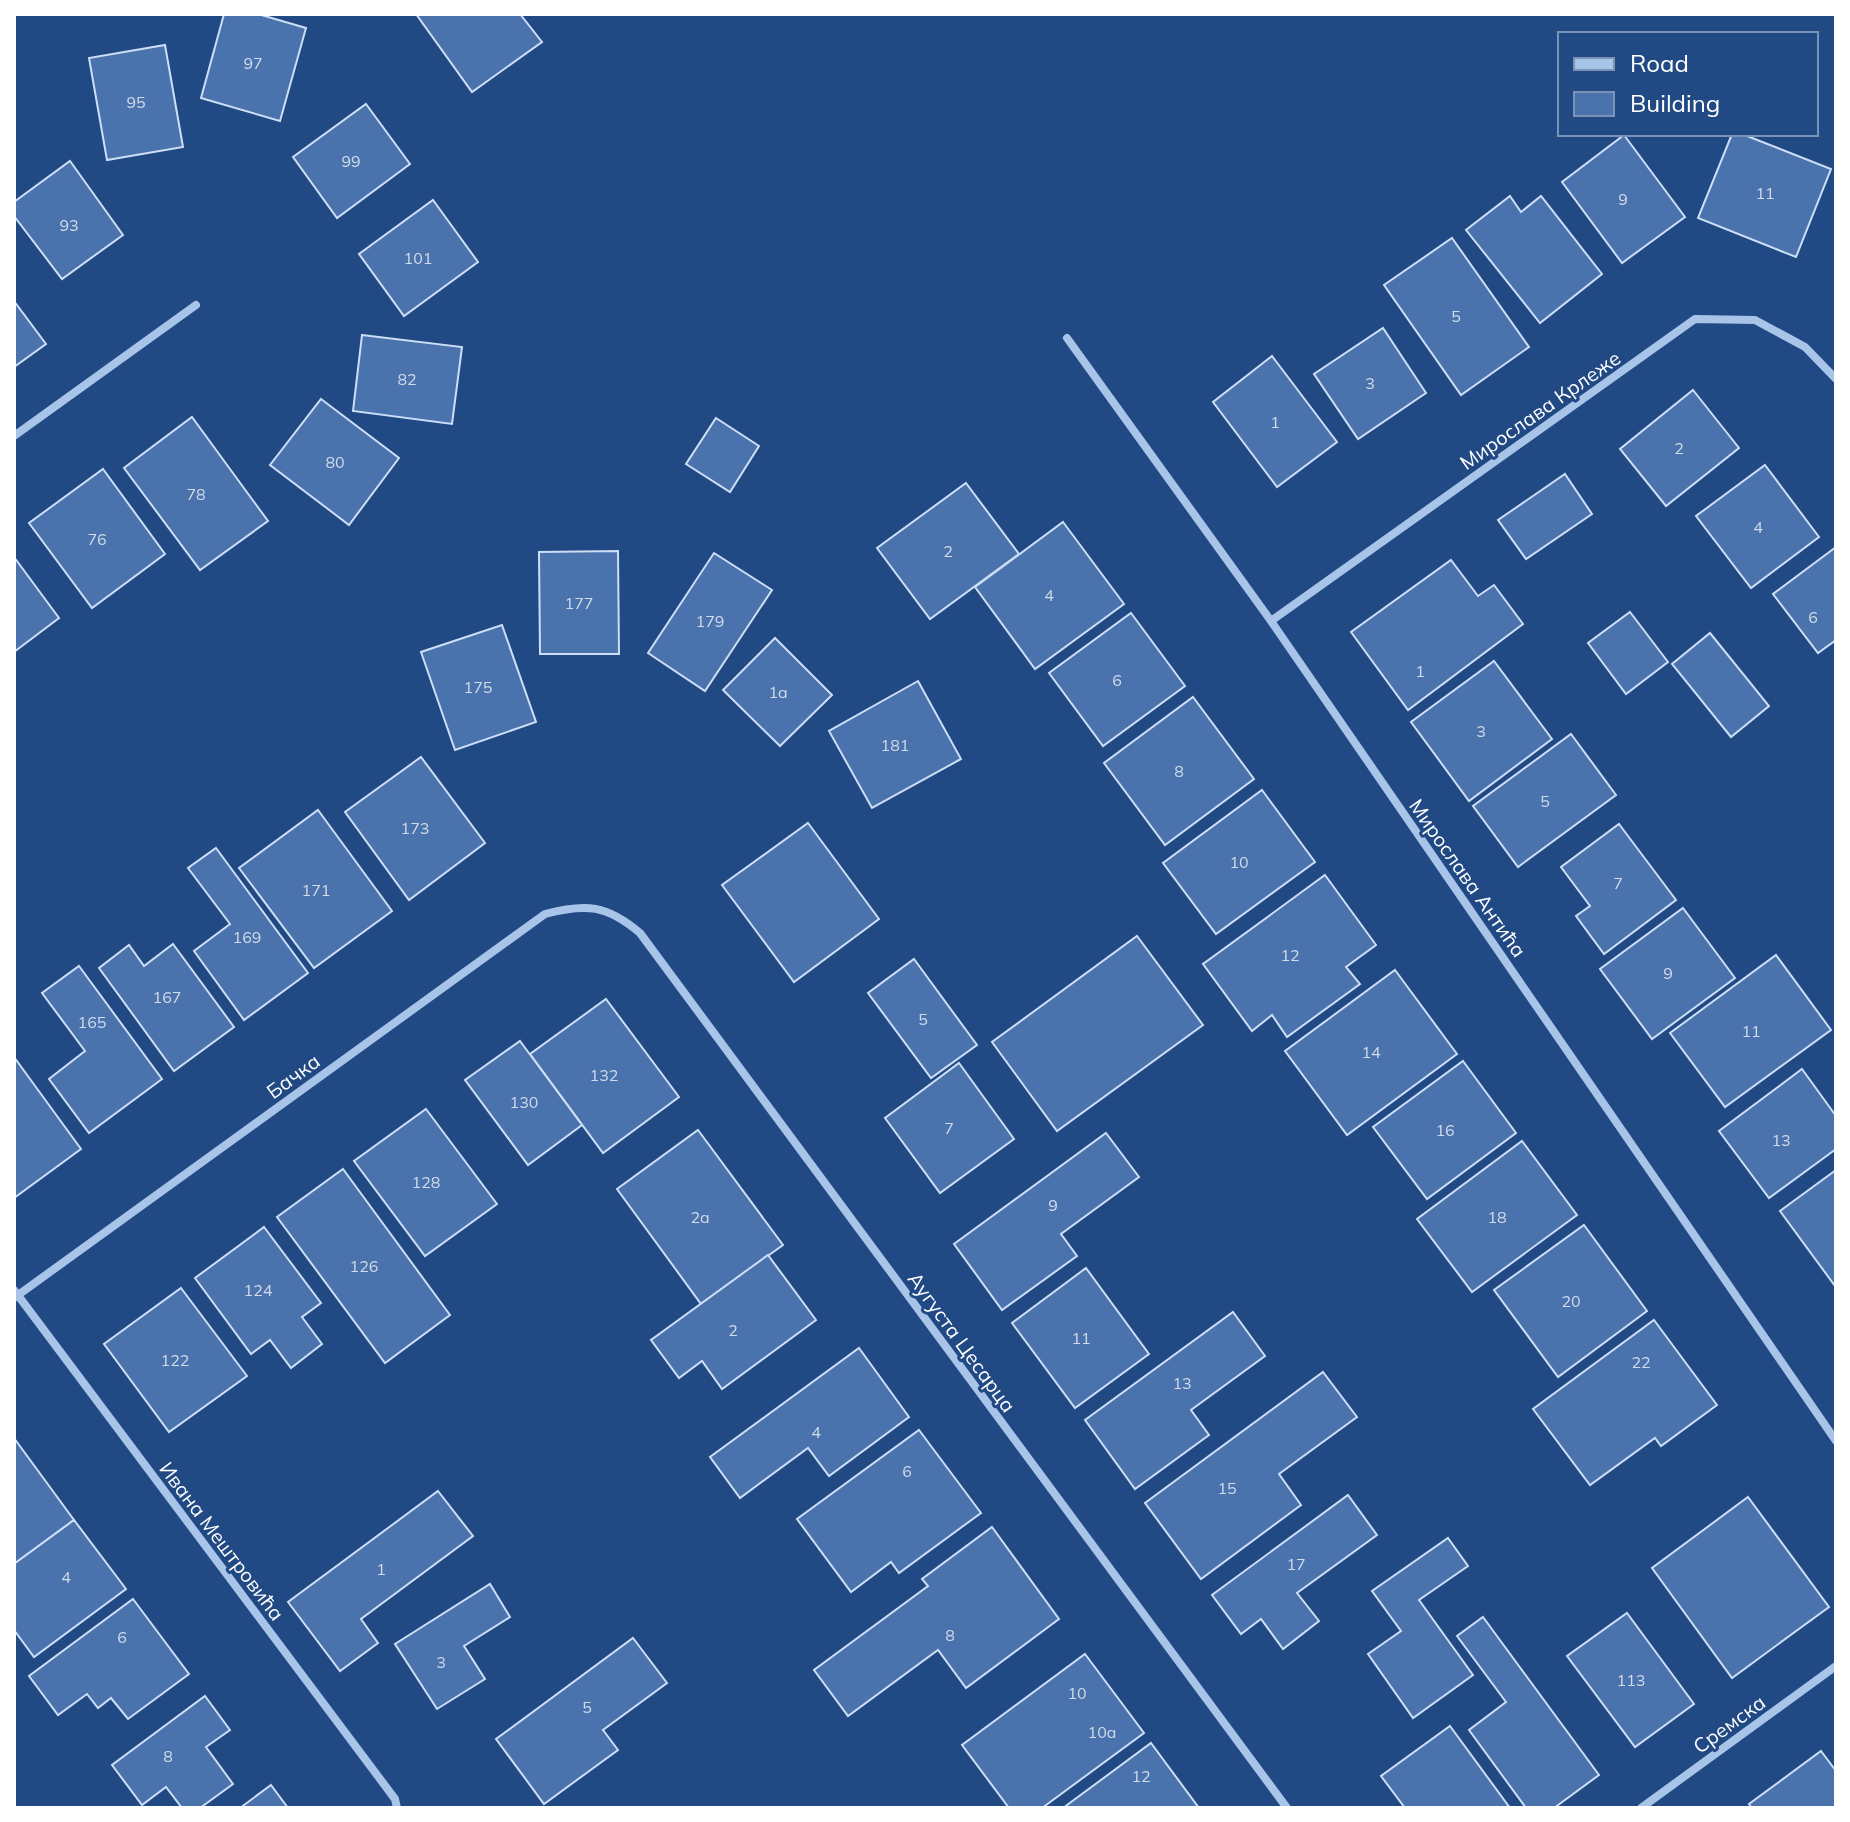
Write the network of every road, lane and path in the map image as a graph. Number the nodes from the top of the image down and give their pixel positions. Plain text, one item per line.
1 (196, 305) dead end
2 (1067, 338) dead end
3 (1836, 379) edge
4 (14, 436) edge
5 (1271, 621) junction
6 (600, 909) joint
7 (15, 1294) edge
8 (1836, 1441) edge
9 (1836, 1666) edge
10 (397, 1808) edge
11 (1287, 1808) edge
12 (1641, 1808) edge

1 - 4 street
2 - 5 street, Мирослава Антића
3 - 5 street, Мирослава Крлеже
5 - 8 street, Мирослава Антића
6 - 7 street, Бачка
6 - 11 street, Аугуста Цесарца
7 - 10 street, Ивана Мештровића
9 - 12 street, Сремска

